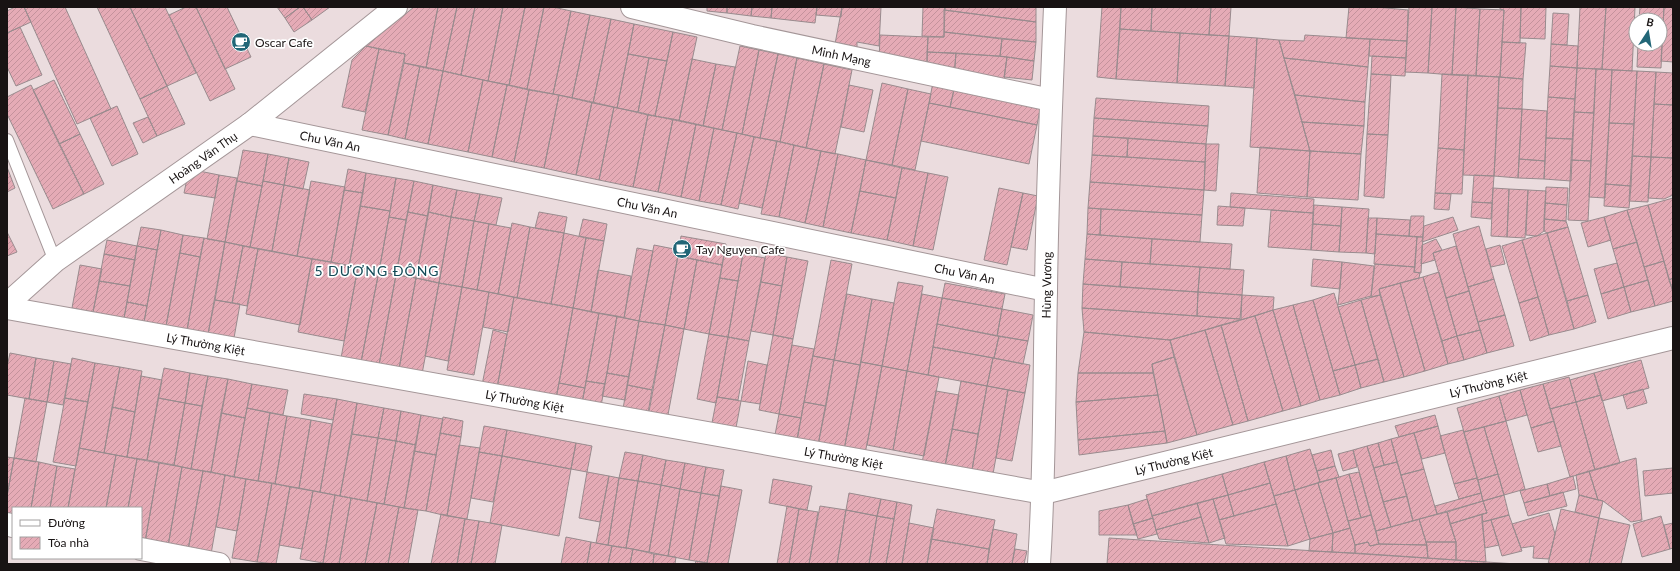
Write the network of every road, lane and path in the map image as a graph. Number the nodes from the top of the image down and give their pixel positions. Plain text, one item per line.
1 (396, 7) edge
2 (632, 7) edge
3 (1055, 7) edge
4 (1051, 100) junction
5 (250, 124) junction
6 (7, 140) edge
7 (55, 261) junction
8 (1046, 290) junction
9 (7, 304) edge
10 (7, 308) edge
11 (1673, 338) edge
12 (1044, 492) junction
13 (142, 549) edge
14 (219, 564) edge
15 (1039, 564) edge

1 - 5 street, Hoàng Văn Thụ
2 - 4 street, Minh Mạng
3 - 4 street, Hùng Vương
4 - 8 street, Hùng Vương
5 - 7 street, Hoàng Văn Thụ
5 - 8 street, Chu Văn An
6 - 7 lane
7 - 9 street, Hoàng Văn Thụ
8 - 12 street, Hùng Vương
10 - 12 street, Lý Thường Kiệt
11 - 12 street, Lý Thường Kiệt
12 - 15 street, Hùng Vương
13 - 14 street

